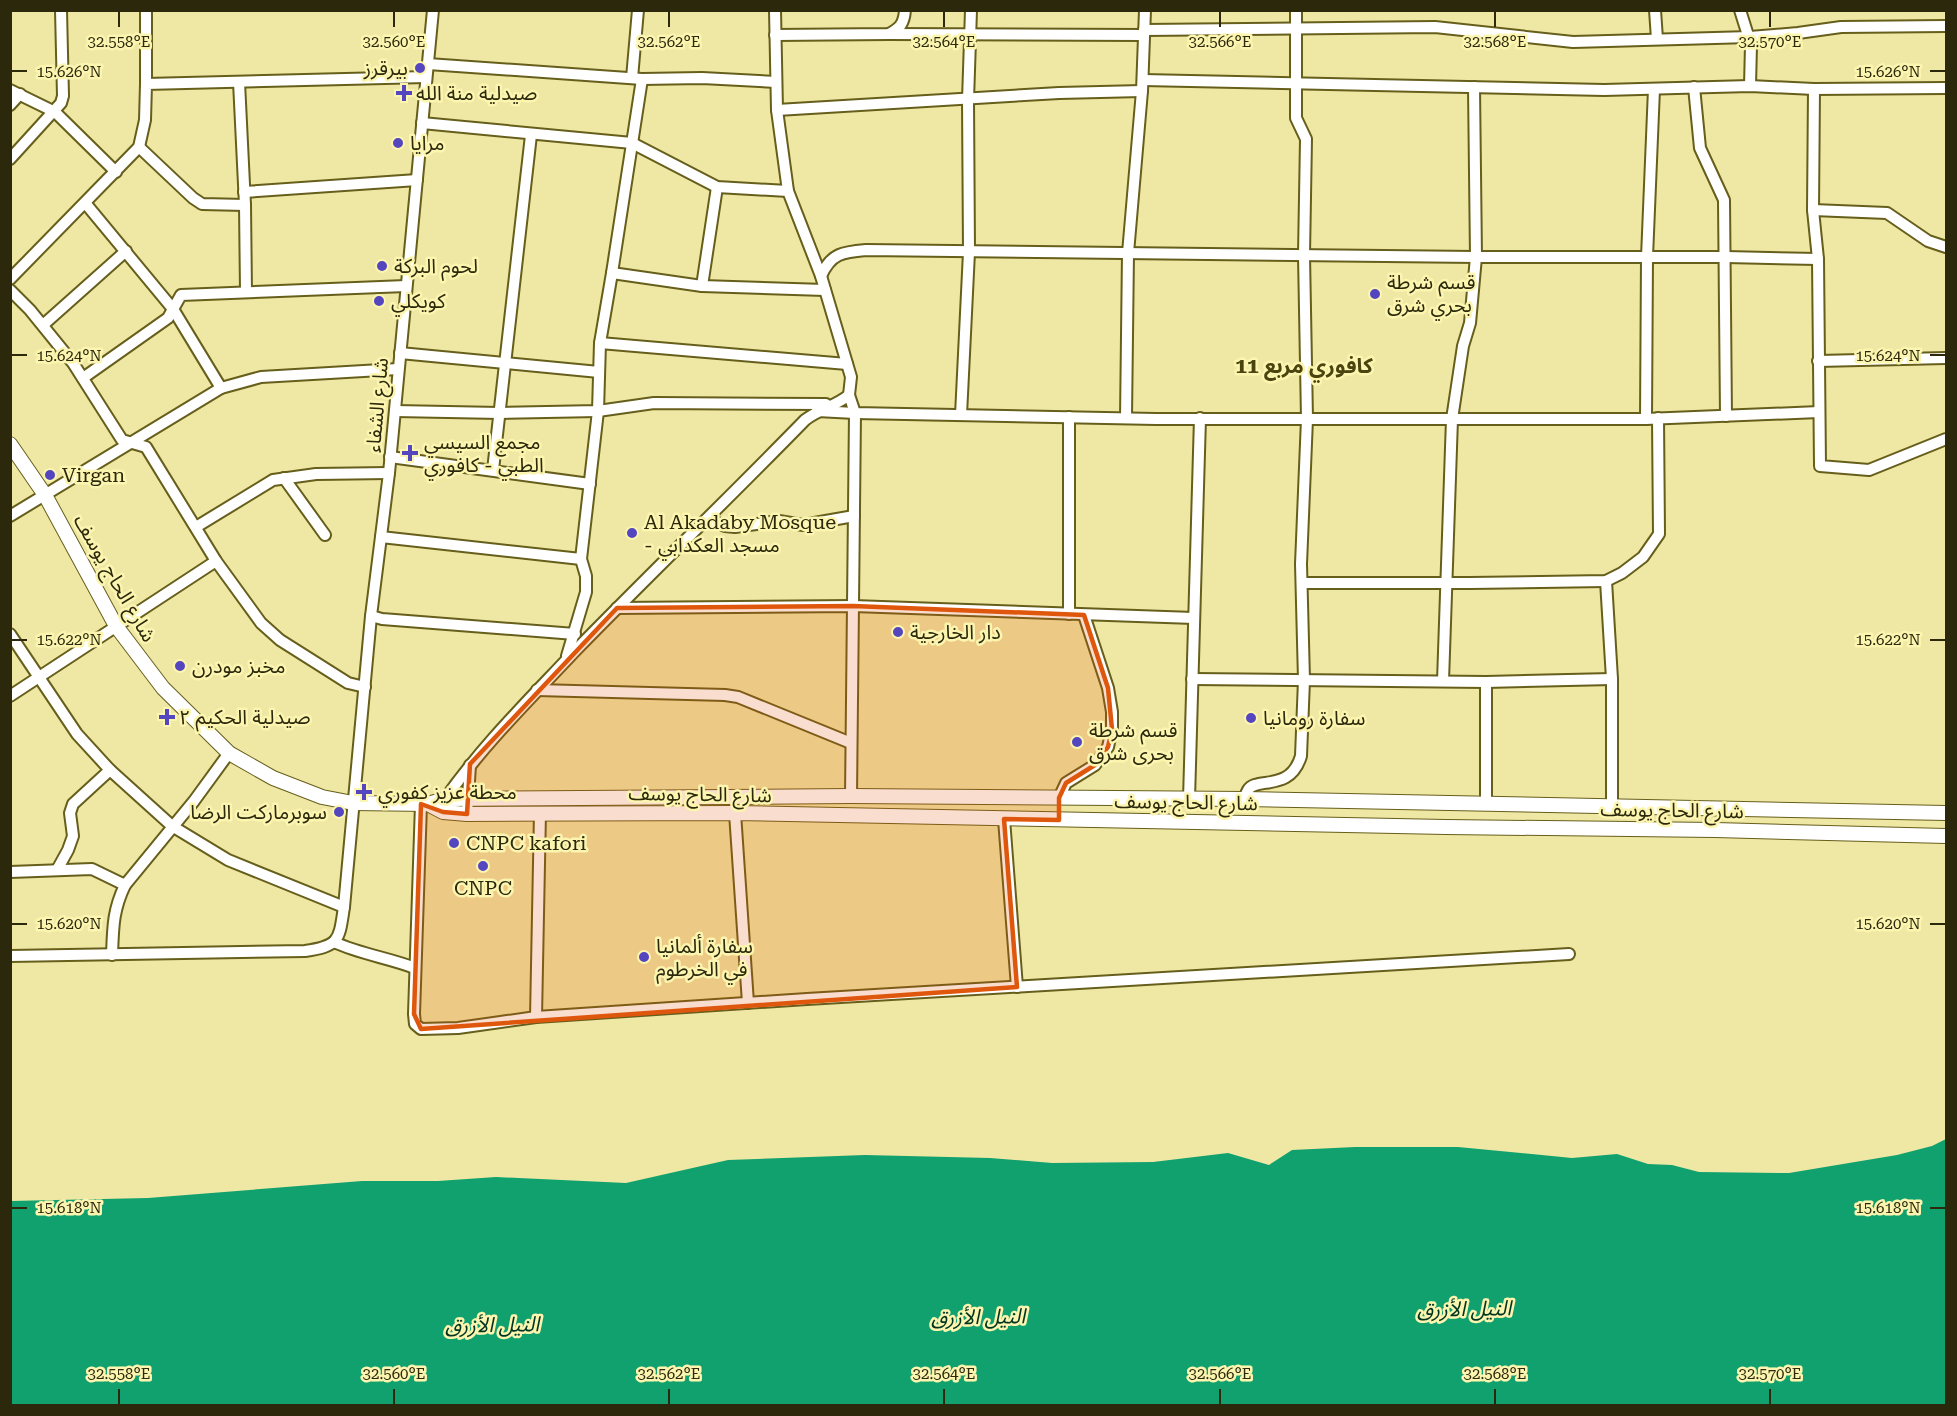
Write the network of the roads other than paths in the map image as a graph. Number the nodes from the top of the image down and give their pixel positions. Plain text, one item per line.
1 (61, 10) edge
2 (146, 10) edge
3 (433, 10) edge
4 (638, 10) edge
5 (775, 10) edge
6 (905, 10) edge
7 (971, 10) edge
8 (1145, 10) edge
9 (1296, 10) edge
10 (1654, 10) edge
11 (1740, 10) edge
12 (1947, 26) edge
13 (1296, 28) junction
14 (1144, 33) junction
15 (889, 34) junction
16 (775, 35) junction
17 (971, 36) junction
18 (1750, 37) junction
19 (1657, 39) junction
20 (428, 64) junction
21 (426, 77) junction
22 (637, 79) junction
23 (239, 82) junction
24 (776, 82) junction
25 (1296, 83) junction
26 (147, 84) junction
27 (1142, 86) junction
28 (1750, 86) junction
29 (1474, 87) junction
30 (1694, 87) junction
31 (1947, 88) edge
32 (1654, 89) junction
33 (1814, 89) junction
34 (15, 92) edge
35 (968, 100) junction
36 (10, 105) edge
37 (777, 110) junction
38 (55, 112) junction
39 (422, 123) junction
40 (531, 135) junction
41 (632, 143) junction
42 (140, 147) junction
43 (13, 154) edge
44 (116, 172) junction
45 (417, 180) junction
46 (717, 187) junction
47 (788, 191) junction
48 (244, 192) junction
49 (86, 204) junction
50 (245, 205) junction
51 (1813, 210) junction
52 (1947, 246) edge
53 (126, 251) junction
54 (969, 252) junction
55 (1128, 253) junction
56 (1304, 255) junction
57 (1476, 257) junction
58 (1647, 257) junction
59 (1726, 257) junction
60 (1818, 259) junction
61 (612, 273) junction
62 (12, 275) edge
63 (821, 276) junction
64 (406, 286) junction
65 (702, 286) junction
66 (10, 290) edge
67 (825, 290) junction
68 (246, 292) junction
69 (173, 309) junction
70 (43, 325) junction
71 (600, 343) junction
72 (400, 352) junction
73 (1947, 358) edge
74 (1818, 361) junction
75 (505, 364) junction
76 (848, 364) junction
77 (398, 369) junction
78 (599, 372) junction
79 (83, 378) junction
80 (221, 388) junction
81 (849, 394) junction
82 (835, 404) junction
83 (395, 411) junction
84 (598, 411) junction
85 (817, 411) junction
86 (1819, 412) junction
87 (500, 413) junction
88 (855, 413) junction
89 (961, 415) junction
90 (1726, 416) junction
91 (1070, 417) junction
92 (1126, 418) junction
93 (1200, 418) junction
94 (1306, 418) junction
95 (1658, 418) junction
96 (1452, 419) junction
97 (1646, 419) junction
98 (1947, 439) edge
99 (132, 443) junction
100 (10, 444) edge
101 (390, 457) junction
102 (493, 470) junction
103 (389, 473) junction
104 (284, 478) junction
105 (590, 484) junction
106 (45, 495) junction
107 (10, 516) edge
108 (854, 516) junction
109 (708, 519) junction
110 (196, 527) junction
111 (325, 535) dead end
112 (381, 537) junction
113 (581, 559) junction
114 (216, 561) junction
115 (1606, 581) junction
116 (1302, 583) junction
117 (1446, 583) junction
118 (853, 606) junction
119 (617, 608) junction
120 (1069, 614) junction
121 (371, 615) junction
122 (1084, 615) junction
123 (1194, 618) junction
124 (116, 626) junction
125 (10, 634) edge
126 (575, 634) junction
127 (566, 661) junction
128 (40, 678) junction
129 (1192, 679) junction
130 (1612, 679) junction
131 (1304, 680) junction
132 (1443, 681) junction
133 (1486, 682) junction
134 (365, 687) junction
135 (537, 690) junction
136 (10, 696) edge
137 (851, 743) junction
138 (229, 753) junction
139 (470, 764) junction
140 (110, 770) junction
141 (850, 796) junction
142 (1059, 798) junction
143 (467, 799) junction
144 (1189, 799) junction
145 (1245, 799) junction
146 (353, 803) junction
147 (424, 804) junction
148 (1486, 804) junction
149 (444, 806) junction
150 (1612, 806) junction
151 (1830, 811) junction
152 (540, 812) junction
153 (735, 813) junction
154 (1947, 813) edge
155 (467, 814) junction
156 (1004, 819) junction
157 (1059, 820) junction
158 (172, 826) junction
159 (1830, 833) junction
160 (1947, 836) edge
161 (57, 870) junction
162 (10, 872) edge
163 (125, 885) junction
164 (344, 908) junction
165 (334, 942) junction
166 (1569, 954) dead end
167 (112, 955) junction
168 (10, 956) edge
169 (415, 968) junction
170 (1017, 987) junction
171 (748, 1004) junction
172 (536, 1017) junction

1 - 38 street
2 - 26 street
3 - 20 street, شارع الشفاء
4 - 22 street
5 - 16 street
6 - 15 street
7 - 17 street
8 - 14 street
9 - 13 street
10 - 19 street
11 - 18 street
12 - 18 street
13 - 14 street
13 - 19 street
13 - 25 street
14 - 17 street
14 - 27 street
15 - 16 street
15 - 17 street
16 - 24 street
17 - 35 street
18 - 19 street
18 - 28 street
20 - 21 street, شارع الشفاء
20 - 22 street
21 - 23 street
21 - 39 street, شارع الشفاء
22 - 24 street
22 - 41 street
23 - 26 street
23 - 48 street
24 - 37 street
25 - 27 street
25 - 29 street
25 - 56 street
26 - 42 street
27 - 35 street
27 - 55 street
28 - 30 street
28 - 33 street
29 - 32 street
29 - 57 street
30 - 32 street
30 - 59 street
31 - 33 street
32 - 58 street
33 - 51 street
34 - 36 street
34 - 38 street
35 - 37 street
35 - 54 street
37 - 47 street
38 - 43 street
38 - 44 street
39 - 40 street
39 - 45 street, شارع الشفاء
40 - 41 street
40 - 75 street
41 - 46 street
41 - 61 street
42 - 44 street
42 - 50 street
44 - 49 street
45 - 48 street
45 - 64 street, شارع الشفاء
46 - 47 street
46 - 65 street
47 - 63 street
48 - 50 street
49 - 53 street
49 - 62 street
50 - 68 street
51 - 52 street
51 - 60 street
53 - 69 street
53 - 70 street
54 - 55 street
54 - 63 street
54 - 89 street
55 - 56 street
55 - 92 street
56 - 57 street
56 - 94 street
57 - 58 street
57 - 96 street
58 - 59 street
58 - 97 street
59 - 60 street
59 - 90 street
60 - 74 street
61 - 65 street
61 - 71 street
63 - 67 street
64 - 68 street
64 - 72 street, شارع الشفاء
65 - 67 street
66 - 70 street
67 - 76 street
68 - 69 street
69 - 79 street
69 - 80 street
70 - 79 street
71 - 76 street
71 - 78 street
72 - 75 street
72 - 77 street, شارع الشفاء
73 - 74 street
74 - 86 street
75 - 78 street
75 - 87 street
76 - 81 street
77 - 80 street
77 - 83 street, شارع الشفاء
78 - 84 street
79 - 99 street
80 - 99 street
81 - 82 street
81 - 88 street
82 - 84 street
82 - 85 street
83 - 87 street
83 - 101 street, شارع الشفاء
84 - 87 street
84 - 105 street
85 - 88 street
85 - 109 street
86 - 90 street
86 - 98 street
87 - 102 street
88 - 89 street
88 - 108 street
89 - 91 street
90 - 95 street
91 - 92 street
91 - 120 street
92 - 93 street
93 - 94 street
93 - 123 street
94 - 96 street
94 - 116 street
95 - 97 street
95 - 115 street
96 - 97 street
96 - 117 street
99 - 106 street
99 - 110 street
100 - 106 main road, شارع الحاج يوسف
101 - 102 street
101 - 103 street, شارع الشفاء
102 - 105 street
103 - 104 street
103 - 112 street, شارع الشفاء
104 - 110 street
104 - 111 street
105 - 113 street
106 - 107 street
106 - 124 main road, شارع الحاج يوسف
108 - 109 street
108 - 118 street
109 - 119 street
110 - 114 street
112 - 113 street
112 - 121 street, شارع الشفاء
113 - 126 street
114 - 124 street
114 - 134 street
115 - 117 street
115 - 130 street
116 - 117 street
116 - 131 street
117 - 132 street
118 - 119 street
118 - 120 street
118 - 137 street
119 - 127 street
120 - 122 street
121 - 126 street
121 - 134 street, شارع الشفاء
122 - 123 street
122 - 142 street
123 - 129 street
124 - 128 street
124 - 138 main road, شارع الحاج يوسف
125 - 128 street
126 - 127 street
127 - 135 street
128 - 136 street
128 - 140 street
129 - 131 street
129 - 144 street
130 - 133 street
130 - 150 street
131 - 132 street
131 - 145 street
132 - 133 street
133 - 148 street
134 - 146 street, شارع الشفاء
135 - 137 street
135 - 139 street
137 - 141 street
138 - 146 main road, شارع الحاج يوسف
138 - 158 street
139 - 143 street
139 - 149 street
140 - 158 street
140 - 161 street
141 - 142 main road, شارع الحاج يوسف
141 - 143 main road, شارع الحاج يوسف
142 - 144 main road, شارع الحاج يوسف
142 - 157 main road
143 - 149 main road, شارع الحاج يوسف
143 - 155 street
144 - 145 main road, شارع الحاج يوسف
145 - 148 main road, شارع الحاج يوسف
146 - 147 main road, شارع الحاج يوسف
146 - 164 street, شارع الشفاء
147 - 149 main road, شارع الحاج يوسف
147 - 169 street
148 - 150 main road, شارع الحاج يوسف
149 - 155 main road, شارع الحاج يوسف
150 - 151 main road, شارع الحاج يوسف
151 - 154 main road, شارع الحاج يوسف
151 - 159 main road
152 - 153 main road, شارع الحاج يوسف
152 - 155 main road, شارع الحاج يوسف
152 - 172 street
153 - 156 main road, شارع الحاج يوسف
153 - 171 street
156 - 157 main road, شارع الحاج يوسف
156 - 170 street
157 - 159 main road, شارع الحاج يوسف
158 - 163 street
158 - 164 street
159 - 160 main road, شارع الحاج يوسف
161 - 162 street
161 - 163 street
163 - 167 street
164 - 165 street, شارع الشفاء
165 - 167 street
165 - 169 street
166 - 170 street
167 - 168 street
169 - 172 street
170 - 171 street
171 - 172 street

